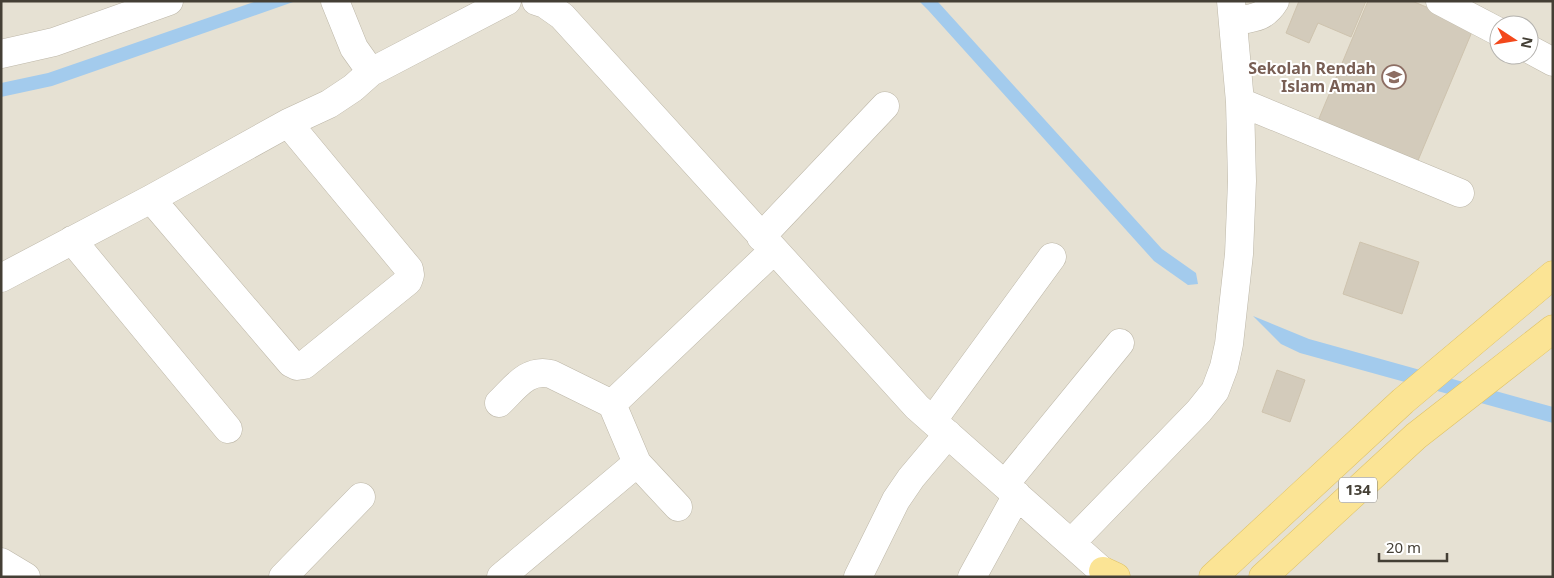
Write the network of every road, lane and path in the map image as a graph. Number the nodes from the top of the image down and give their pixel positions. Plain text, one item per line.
1 (169, 1) edge
2 (507, 1) edge
3 (536, 1) edge
4 (1276, 1) edge
5 (1440, 1) edge
6 (339, 11) edge
7 (1232, 11) edge
8 (1489, 27) edge
9 (1, 54) edge
10 (1539, 54) edge
11 (1553, 62) edge
12 (371, 72) junction
13 (1240, 102) junction
14 (885, 106) dead end
15 (288, 123) junction
16 (1460, 193) dead end
17 (151, 199) junction
18 (72, 240) junction
19 (768, 244) junction
20 (1052, 257) dead end
21 (1553, 275) edge
22 (1, 278) edge
23 (1553, 329) edge
24 (1120, 344) dead end
25 (499, 403) dead end
26 (612, 404) junction
27 (940, 428) junction
28 (228, 429) dead end
29 (637, 463) junction
30 (1011, 490) junction
31 (362, 497) dead end
32 (678, 507) dead end
33 (1, 562) edge
34 (1096, 569) edge
35 (1213, 576) edge
36 (1264, 576) edge
37 (26, 577) edge
38 (283, 577) edge
39 (502, 577) edge
40 (858, 577) edge
41 (972, 577) edge

1 - 9 street
2 - 12 street
3 - 19 street
4 - 7 street
5 - 8 street
6 - 12 street
7 - 13 street
10 - 11 street
12 - 15 street
13 - 16 street
13 - 34 street
14 - 19 street
15 - 17 street
15 - 17 street
17 - 18 street
18 - 22 street
18 - 28 street
19 - 26 street
19 - 27 street
20 - 27 street
21 - 35 main road
23 - 36 main road, 134
24 - 30 street
25 - 26 street
26 - 29 street
27 - 30 street
27 - 40 street
29 - 32 street
29 - 39 street
30 - 34 street
30 - 41 street
31 - 38 street
33 - 37 street

